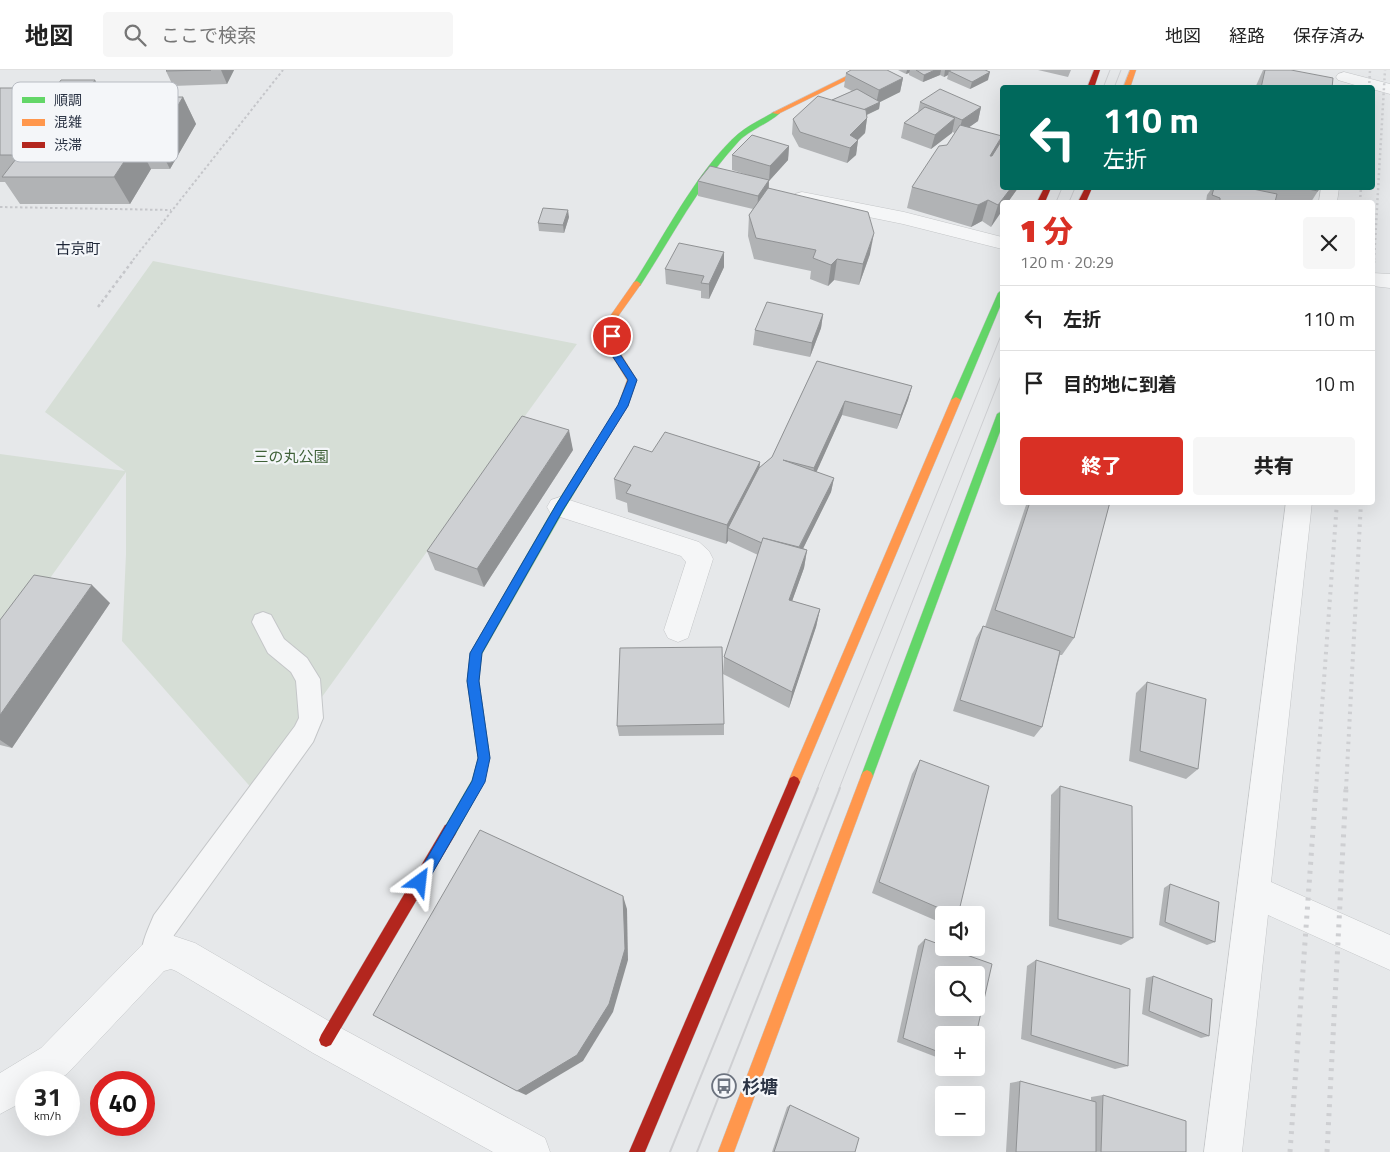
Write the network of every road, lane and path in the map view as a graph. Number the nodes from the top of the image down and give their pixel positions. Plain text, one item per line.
1 (283, 70) edge
2 (864, 70) edge
3 (1097, 70) edge
4 (1133, 70) edge
5 (1344, 78) edge
6 (1091, 85) edge
7 (1127, 85) edge
8 (1373, 85) edge
9 (1375, 85) edge
10 (1390, 89) edge
11 (788, 195) edge
12 (0, 208) edge
13 (171, 210) junction
14 (1000, 242) edge
15 (1375, 279) edge
16 (1390, 281) edge
17 (1000, 298) edge
18 (98, 308) dead end
19 (1000, 419) edge
20 (1299, 505) edge
21 (560, 507) junction
22 (263, 622) dead end
23 (678, 630) dead end
24 (1254, 892) junction
25 (1390, 953) edge
26 (154, 957) junction
27 (326, 1040) junction
28 (0, 1095) edge
29 (531, 1152) edge
30 (637, 1152) edge
31 (726, 1152) edge
32 (1224, 1152) edge

1 - 13 path
2 - 21 street
3 - 6 street
4 - 7 street
5 - 8 street
9 - 10 street
11 - 14 street
12 - 13 path
13 - 18 path
15 - 16 street
17 - 30 street
19 - 31 street
20 - 24 street
21 - 23 street
21 - 27 street
22 - 26 lane
24 - 25 street
24 - 32 street
26 - 27 street
26 - 28 street
27 - 29 street

